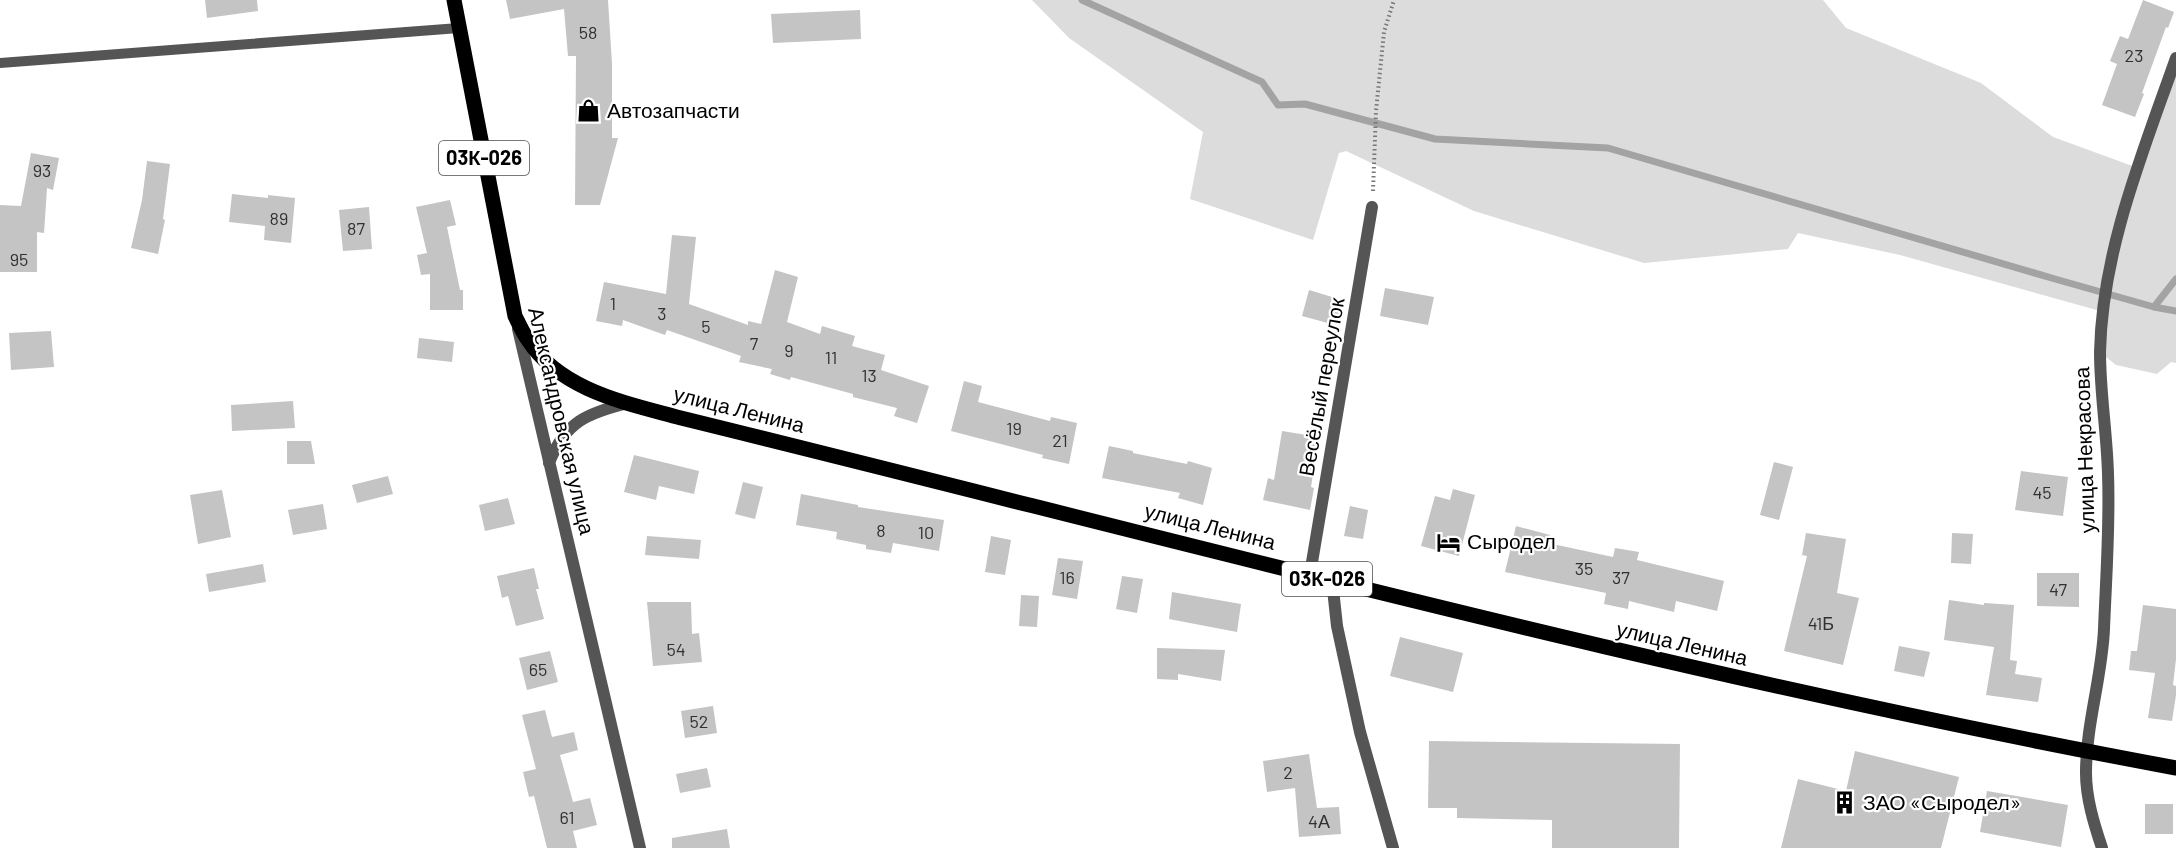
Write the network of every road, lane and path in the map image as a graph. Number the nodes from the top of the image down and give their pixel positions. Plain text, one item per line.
1 (454, 0) edge
2 (1394, 0) edge
3 (459, 28) junction
4 (2176, 58) edge
5 (0, 63) edge
6 (1372, 207) joint
7 (515, 316) junction
8 (628, 403) junction
9 (549, 463) junction
10 (1310, 574) junction
11 (1332, 580) junction
12 (2087, 752) junction
13 (2176, 768) edge
14 (640, 848) edge
15 (1393, 848) edge
16 (2102, 848) edge

1 - 3 main road, Александровская улица / 03К-026
2 - 6 path
3 - 5 lane
3 - 7 main road, Александровская улица / 03К-026
4 - 12 street, улица Некрасова
6 - 10 street, Весёлый переулок
7 - 8 main road, улица Ленина / 03К-026
7 - 9 street, Александровская улица
8 - 9 street
8 - 10 main road, улица Ленина / 03К-026
9 - 14 street, Александровская улица
10 - 11 main road, улица Ленина / 03К-026
11 - 12 main road, улица Ленина / 03К-026
11 - 15 street
12 - 13 main road, улица Ленина / 03К-026
12 - 16 street, улица Некрасова

